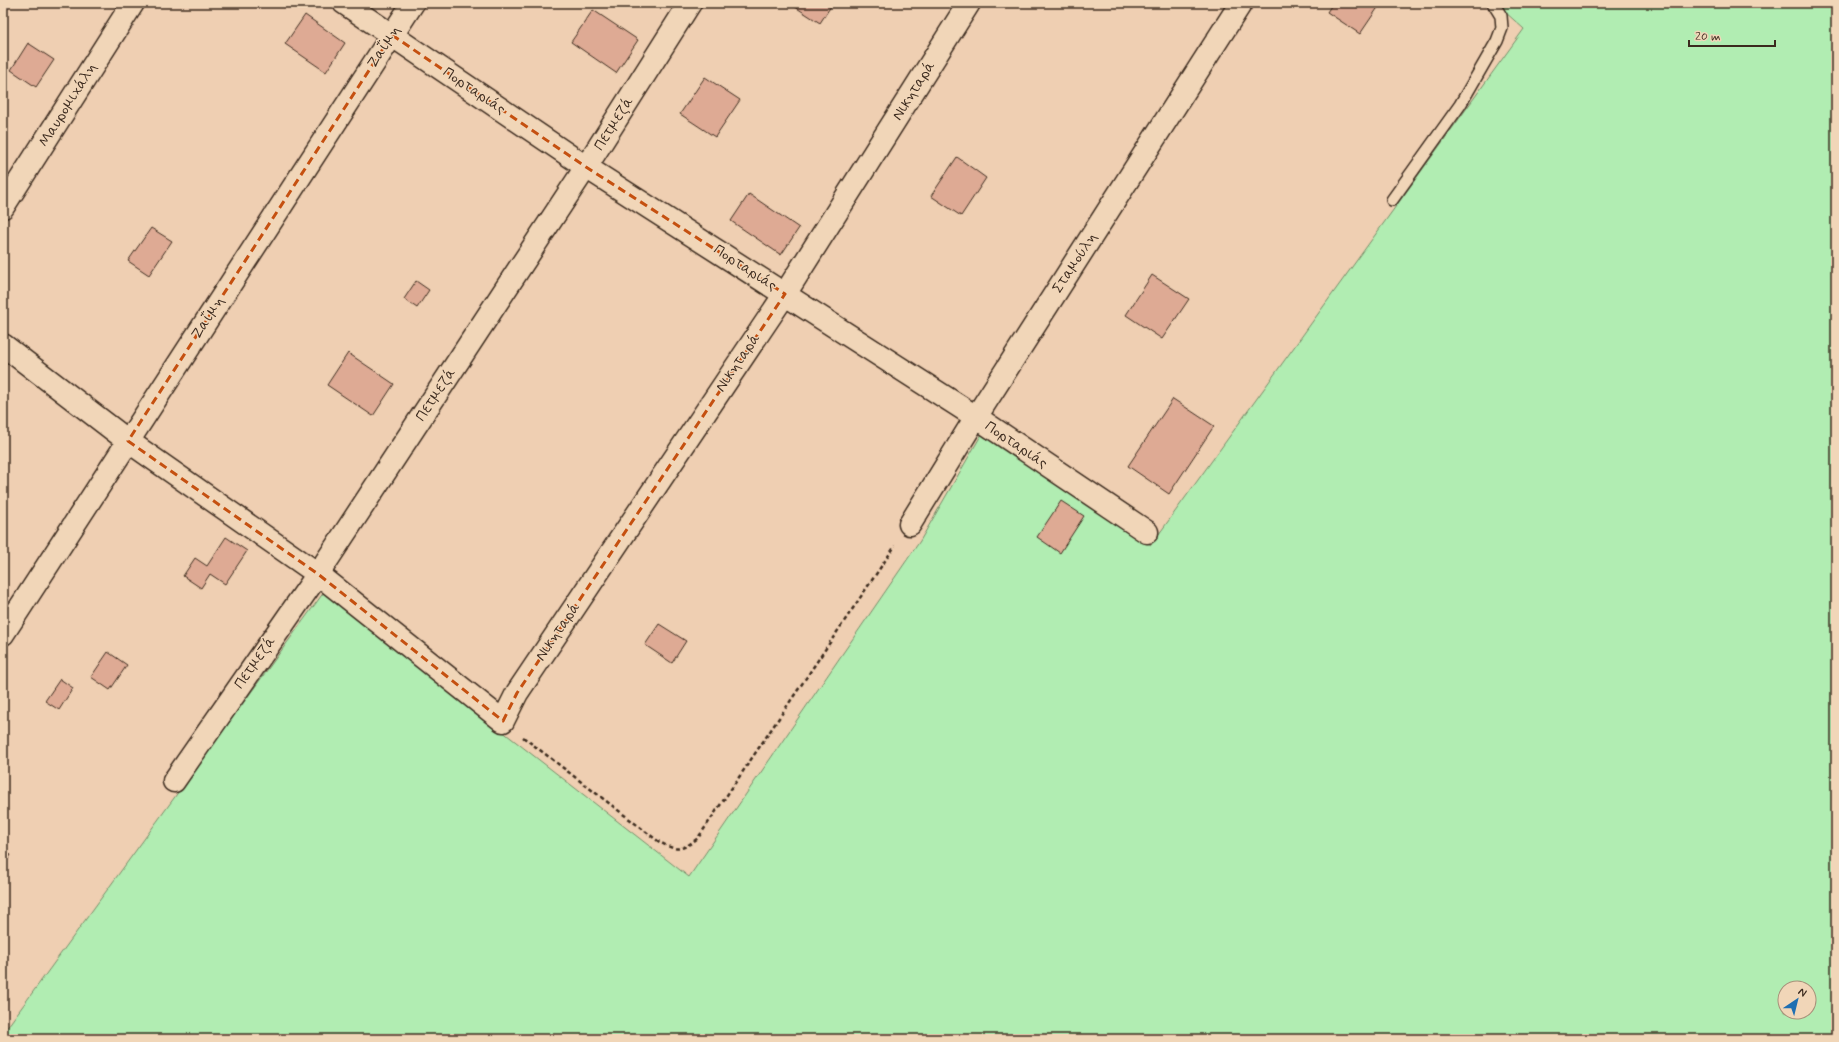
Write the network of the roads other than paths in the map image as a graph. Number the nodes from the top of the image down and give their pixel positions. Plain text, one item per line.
1 (133, 3) edge
2 (344, 3) edge
3 (413, 3) edge
4 (690, 3) edge
5 (970, 3) edge
6 (1241, 3) edge
7 (1492, 3) edge
8 (392, 35) junction
9 (586, 167) junction
10 (1392, 200) dead end
11 (3, 207) edge
12 (785, 294) junction
13 (3, 345) edge
14 (976, 417) junction
15 (128, 442) junction
16 (910, 524) road end
17 (1147, 532) dead end
18 (318, 574) junction
19 (3, 634) edge
20 (174, 781) dead end

1 - 11 street, Μαυρομιχάλη
2 - 8 street, Πορταριάς
3 - 8 street, Ζαΐμη
4 - 9 street, Πετμεζά
5 - 12 street, Νικηταρά
6 - 14 street, Σταμούλη
7 - 10 lane
8 - 9 street, Πορταριάς
8 - 15 street, Ζαΐμη
9 - 12 street, Πορταριάς
9 - 18 street, Πετμεζά
12 - 14 street, Πορταριάς
12 - 18 street, Νικηταρά
13 - 15 street
14 - 16 street, Σταμούλη
14 - 17 street, Πορταριάς
15 - 18 street
15 - 19 street, Ζαΐμη
18 - 20 street, Πετμεζά

